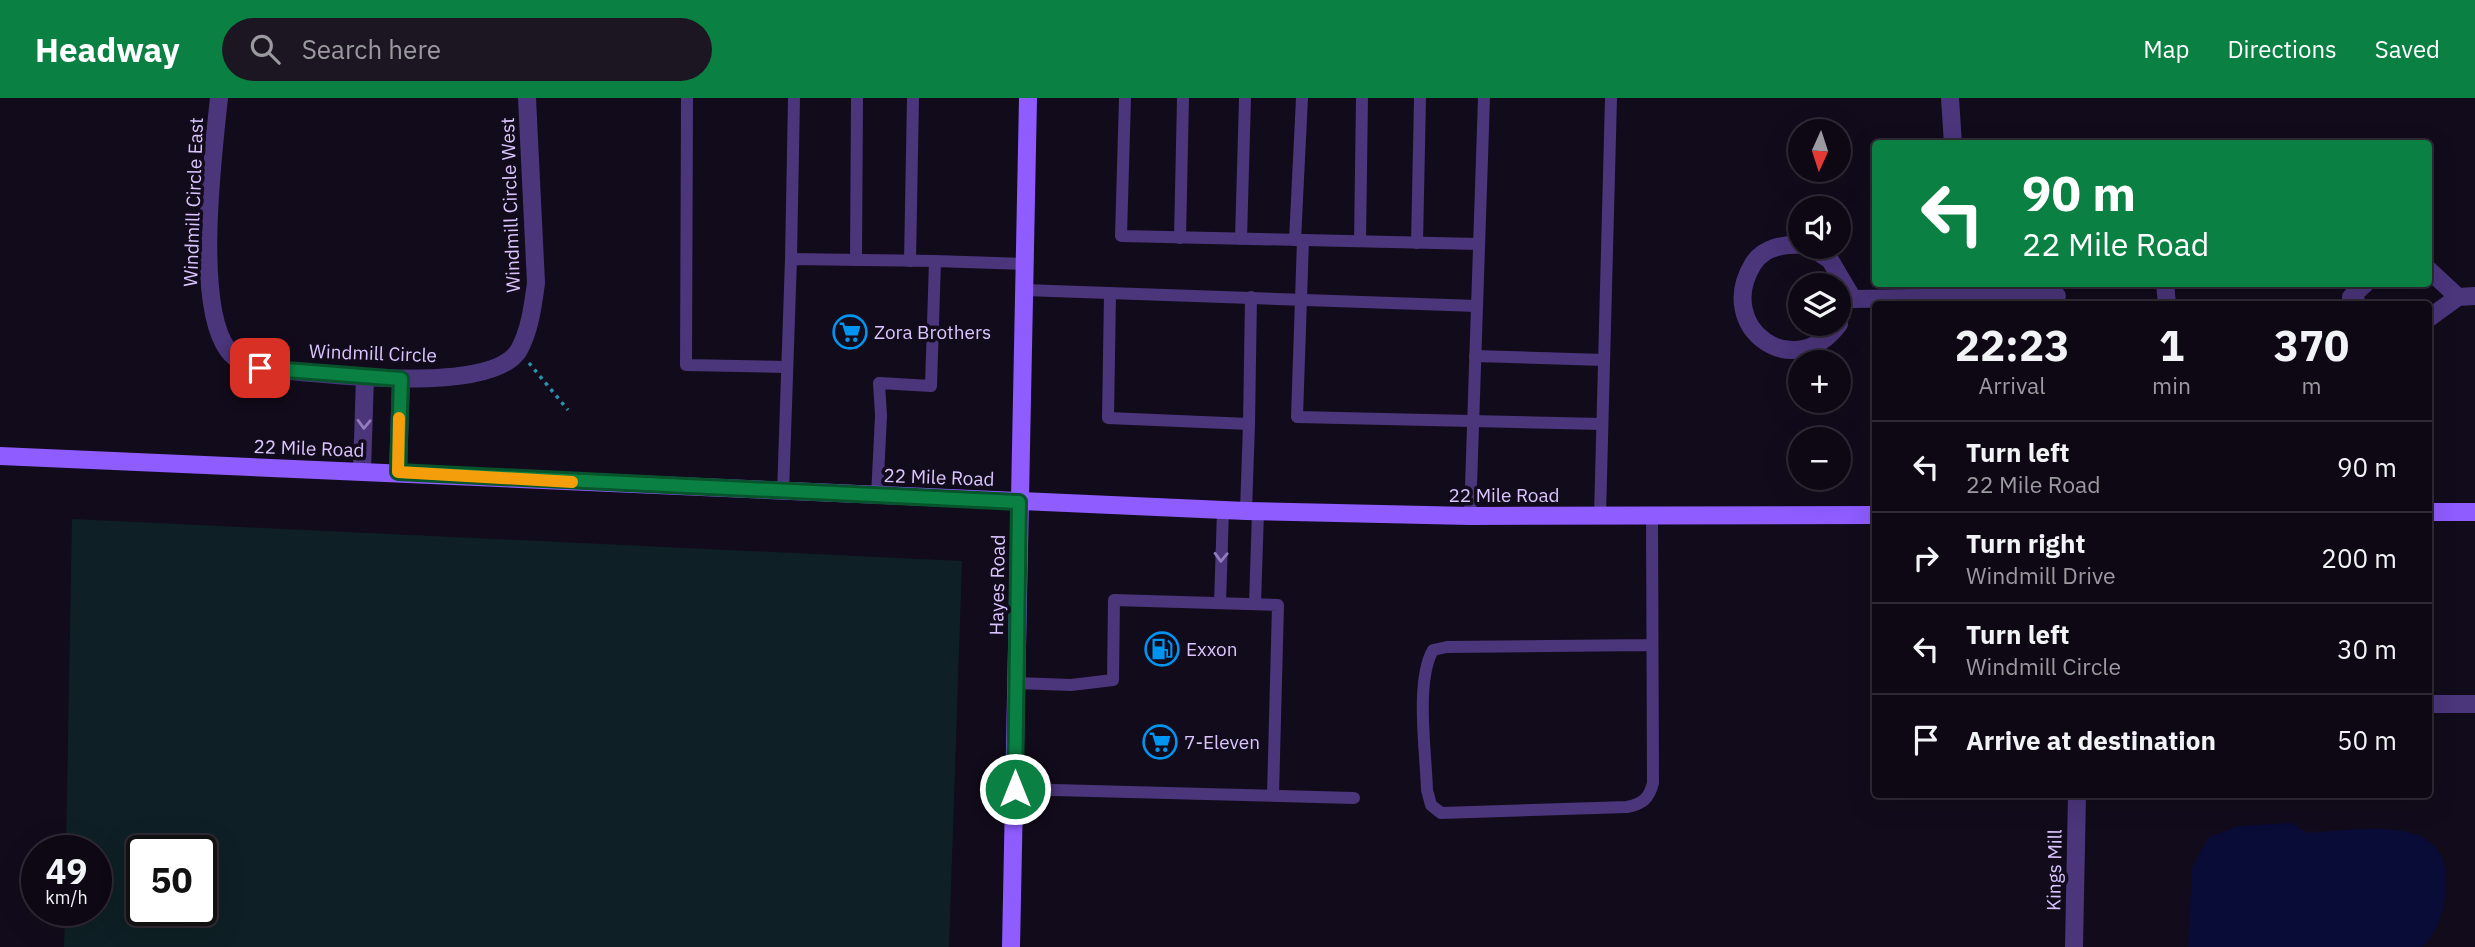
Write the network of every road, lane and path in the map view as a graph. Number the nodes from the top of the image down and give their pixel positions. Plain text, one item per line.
1 (219, 98) edge
2 (527, 98) edge
3 (687, 98) edge
4 (794, 98) edge
5 (857, 98) edge
6 (913, 98) edge
7 (1028, 98) edge
8 (1125, 98) edge
9 (1183, 98) edge
10 (1245, 98) edge
11 (1302, 98) edge
12 (1362, 98) edge
13 (1420, 98) edge
14 (1484, 98) edge
15 (1611, 98) edge
16 (1950, 98) edge
17 (1953, 140) edge
18 (1180, 238) junction
19 (1241, 239) junction
20 (1299, 240) junction
21 (1360, 241) junction
22 (1417, 243) junction
23 (1479, 244) junction
24 (1788, 246) edge
25 (791, 259) junction
26 (1829, 259) edge
27 (856, 260) junction
28 (910, 261) junction
29 (935, 261) junction
30 (1025, 264) junction
31 (2432, 272) edge
32 (2362, 287) edge
33 (1024, 289) junction
34 (1111, 293) junction
35 (1963, 295) edge
36 (2060, 295) edge
37 (1251, 297) junction
38 (2467, 297) edge
39 (1301, 299) junction
40 (1853, 299) junction
41 (2355, 301) edge
42 (1851, 303) edge
43 (1477, 306) junction
44 (2432, 316) edge
45 (1830, 336) edge
46 (226, 347) joint
47 (518, 351) junction
48 (1475, 356) junction
49 (1604, 360) junction
50 (787, 367) junction
51 (365, 377) junction
52 (401, 379) junction
53 (568, 410) dead end
54 (1473, 419) junction
55 (1249, 424) junction
56 (1602, 424) junction
57 (0, 456) edge
58 (362, 471) junction
59 (398, 472) junction
60 (783, 493) junction
61 (877, 496) junction
62 (1019, 502) junction
63 (1223, 510) junction
64 (1252, 511) junction
65 (2432, 512) edge
66 (2475, 512) edge
67 (1872, 515) edge
68 (1470, 516) junction
69 (1600, 516) junction
70 (1652, 516) junction
71 (1220, 603) junction
72 (1255, 604) junction
73 (1651, 645) junction
74 (1016, 683) junction
75 (2432, 704) edge
76 (2475, 704) edge
77 (1015, 789) junction
78 (1273, 795) junction
79 (1354, 797) dead end
80 (2077, 798) edge
81 (1012, 947) edge
82 (2074, 947) edge

1 - 46 street, Windmill Circle East
2 - 47 street, Windmill Circle West
3 - 50 lane
4 - 25 lane
5 - 27 lane
6 - 28 lane
7 - 30 street, Hayes Road
8 - 18 lane
9 - 18 lane
10 - 19 lane
11 - 20 lane
12 - 21 lane
13 - 22 lane
14 - 23 lane
15 - 49 lane
16 - 17 street
18 - 19 lane
19 - 20 lane
20 - 21 lane
20 - 39 lane
21 - 22 lane
22 - 23 lane
23 - 43 lane
24 - 45 street
25 - 27 lane
25 - 50 lane
26 - 40 street
27 - 28 lane
28 - 29 lane
29 - 30 lane
29 - 61 lane
30 - 33 street, Hayes Road
31 - 38 street
32 - 41 street
33 - 34 lane
33 - 62 street, Hayes Road
34 - 37 lane
34 - 55 lane
35 - 36 street
35 - 40 street
37 - 39 lane
37 - 55 lane
38 - 44 street
39 - 43 lane
39 - 54 lane
40 - 42 street
43 - 48 lane
46 - 51 street, Windmill Circle
47 - 52 street, Windmill Circle
47 - 53 path
48 - 49 lane
48 - 54 lane
49 - 56 lane
50 - 60 lane
51 - 52 street, Windmill Circle
51 -> 58 street
52 - 59 street
54 - 56 lane
54 - 68 lane
55 - 64 lane
56 - 69 lane
57 - 58 street, 22 Mile Road
58 - 59 street, 22 Mile Road
59 - 60 street, 22 Mile Road
60 - 61 street, 22 Mile Road
61 - 62 street, 22 Mile Road
62 - 63 street, 22 Mile Road
62 - 74 street, Hayes Road
63 - 64 street, 22 Mile Road
63 -> 71 lane
64 - 68 street, 22 Mile Road
64 - 72 lane
65 - 66 street
67 - 70 street, 22 Mile Road
68 - 69 street, 22 Mile Road
69 - 70 street, 22 Mile Road
70 - 73 lane
71 - 72 lane
71 - 74 lane
72 - 78 lane
73 - 73 lane
74 - 77 street, Hayes Road
75 - 76 street
77 - 78 lane
77 - 81 street, Hayes Road
78 - 79 lane
80 - 82 street, Kings Mill

